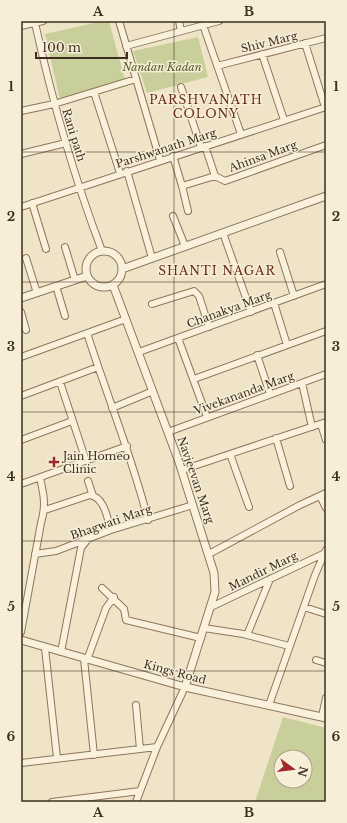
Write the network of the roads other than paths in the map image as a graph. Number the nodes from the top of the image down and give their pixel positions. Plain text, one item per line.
1 (43, 21) edge
2 (119, 21) edge
3 (179, 21) edge
4 (219, 21) edge
5 (35, 23) junction
6 (203, 25) junction
7 (21, 26) edge
8 (181, 31) junction
9 (326, 38) edge
10 (305, 43) junction
11 (126, 46) junction
12 (262, 54) junction
13 (217, 66) junction
14 (136, 79) junction
15 (181, 87) dead end
16 (94, 92) junction
17 (54, 104) junction
18 (326, 107) edge
19 (21, 111) edge
20 (284, 120) junction
21 (241, 134) junction
22 (66, 144) junction
23 (326, 145) edge
24 (203, 147) junction
25 (21, 154) edge
26 (173, 156) junction
27 (160, 160) junction
28 (127, 171) junction
29 (120, 173) junction
30 (215, 176) junction
31 (182, 186) junction
32 (80, 187) junction
33 (326, 196) edge
34 (32, 203) junction
35 (21, 207) edge
36 (188, 210) dead end
37 (173, 216) dead end
38 (223, 233) junction
39 (185, 246) junction
40 (65, 247) dead end
41 (46, 249) dead end
42 (102, 251) junction
43 (280, 252) dead end
44 (26, 258) dead end
45 (152, 258) junction
46 (122, 269) junction
47 (87, 276) junction
48 (75, 280) junction
49 (326, 284) edge
50 (113, 285) junction
51 (56, 286) junction
52 (37, 293) junction
53 (294, 296) junction
54 (21, 298) edge
55 (274, 303) junction
56 (152, 304) dead end
57 (21, 312) edge
58 (251, 312) junction
59 (65, 316) dead end
60 (126, 319) junction
61 (209, 327) junction
62 (26, 330) dead end
63 (326, 331) edge
64 (87, 333) junction
65 (178, 338) junction
66 (287, 345) junction
67 (139, 352) junction
68 (257, 355) junction
69 (21, 357) edge
70 (98, 368) junction
71 (326, 374) edge
72 (194, 379) junction
73 (60, 382) junction
74 (302, 383) junction
75 (154, 391) junction
76 (270, 394) junction
77 (21, 396) edge
78 (112, 408) junction
79 (208, 417) junction
80 (72, 421) junction
81 (323, 423) edge
82 (312, 427) junction
83 (168, 432) junction
84 (276, 438) junction
85 (21, 440) edge
86 (326, 440) edge
87 (127, 446) junction
88 (230, 454) junction
89 (86, 461) junction
90 (182, 470) junction
91 (40, 478) junction
92 (88, 481) dead end
93 (21, 484) edge
94 (290, 486) dead end
95 (326, 493) edge
96 (93, 496) junction
97 (320, 496) junction
98 (193, 505) junction
99 (249, 507) dead end
100 (326, 508) edge
101 (45, 510) junction
102 (148, 520) junction
103 (111, 530) junction
104 (88, 539) junction
105 (325, 552) edge
106 (35, 554) junction
107 (209, 554) junction
108 (270, 579) junction
109 (102, 588) dead end
110 (114, 597) junction
111 (210, 607) junction
112 (304, 607) junction
113 (326, 614) edge
114 (204, 628) junction
115 (21, 632) edge
116 (247, 635) junction
117 (201, 638) junction
118 (21, 640) edge
119 (289, 646) junction
120 (45, 648) junction
121 (61, 652) junction
122 (85, 660) junction
123 (316, 660) dead end
124 (326, 663) edge
125 (185, 687) junction
126 (326, 698) edge
127 (269, 704) junction
128 (136, 705) dead end
129 (324, 717) edge
130 (157, 747) junction
131 (140, 749) junction
132 (94, 755) junction
133 (58, 758) junction
134 (21, 763) edge
135 (140, 791) junction
136 (94, 799) edge
137 (52, 802) edge
138 (136, 802) edge

1 - 5 street
2 - 11 street
3 - 8 street
4 - 6 street
5 - 7 street
5 - 17 street, Rani path
6 - 8 street
6 - 13 street
8 - 11 street
9 - 10 street, Shiv Marg
10 - 12 street, Shiv Marg
10 - 18 street
11 - 14 street
12 - 13 street, Shiv Marg
12 - 20 street
13 - 21 street
14 - 16 street
14 - 27 street
15 - 24 street, Ahinsa Marg
16 - 17 street
16 - 29 street
17 - 19 street
17 - 22 street, Rani path
18 - 20 street, Parshwanath Marg
20 - 21 street, Parshwanath Marg
21 - 24 street, Parshwanath Marg
22 - 25 street
22 - 32 street, Rani path
23 - 30 street, Ahinsa Marg
24 - 26 street, Parshwanath Marg
24 - 30 street, Ahinsa Marg
26 - 27 street, Parshwanath Marg
26 - 31 street
27 - 28 street, Parshwanath Marg
28 - 29 street, Parshwanath Marg
28 - 45 street
29 - 32 street, Parshwanath Marg
30 - 31 street
31 - 36 street
32 - 34 street, Parshwanath Marg
32 - 42 street, Rani path
33 - 38 street
34 - 35 street, Parshwanath Marg
34 - 41 street
37 - 39 street
38 - 39 street
38 - 58 street
39 - 45 street
40 - 48 street
42 - 46 street
42 - 47 street
43 - 53 street
44 - 52 street
45 - 46 street
46 - 50 street
47 - 48 street
47 - 50 street
48 - 51 street
49 - 53 street, Chanakya Marg
50 - 60 street, Navjeevan Marg
51 - 52 street
51 - 59 street
52 - 54 street
53 - 55 street, Chanakya Marg
55 - 58 street, Chanakya Marg
55 - 66 street
56 - 61 street
57 - 62 street
58 - 61 street, Chanakya Marg
60 - 64 street
60 - 67 street, Navjeevan Marg
61 - 65 street, Chanakya Marg
63 - 66 street
64 - 69 street
64 - 70 street
65 - 67 street, Chanakya Marg
65 - 72 street
66 - 68 street
67 - 75 street, Navjeevan Marg
68 - 72 street
68 - 76 street
70 - 73 street
70 - 78 street
71 - 74 street, Vivekananda Marg
72 - 79 street
73 - 77 street
73 - 80 street
74 - 76 street, Vivekananda Marg
74 - 82 street
75 - 78 street
75 - 83 street, Navjeevan Marg
76 - 79 street, Vivekananda Marg
78 - 87 street
79 - 83 street, Vivekananda Marg
80 - 85 street
80 - 89 street
81 - 82 street
81 - 86 street
82 - 84 street
83 - 90 street, Navjeevan Marg
84 - 88 street
84 - 94 street
87 - 89 street
87 - 102 street
88 - 90 street
88 - 99 street
89 - 91 street
90 - 98 street, Navjeevan Marg
91 - 93 street
91 - 101 street
92 - 96 street
95 - 97 street
96 - 101 street
96 - 103 street
97 - 100 street
97 - 107 street
98 - 102 street, Bhagwati Marg
98 - 107 street, Navjeevan Marg
101 - 106 street
102 - 103 street, Bhagwati Marg
103 - 104 street, Bhagwati Marg
104 - 106 street, Bhagwati Marg
104 - 121 street
105 - 108 street, Mandir Marg
105 - 112 street
106 - 115 street
107 - 111 street, Navjeevan Marg
108 - 111 street, Mandir Marg
108 - 116 street
109 - 110 street
110 - 117 street
110 - 122 street
111 - 114 street, Navjeevan Marg
112 - 113 street
112 - 119 street
114 - 116 street
114 - 117 street, Navjeevan Marg
116 - 119 street
117 - 125 street, Navjeevan Marg
118 - 120 street, Kings Road
119 - 127 street
120 - 121 street, Kings Road
120 - 133 street
121 - 122 street, Kings Road
122 - 125 street, Kings Road
122 - 132 street
123 - 124 street
125 - 127 street, Kings Road
125 - 130 street
126 - 129 street
127 - 129 street, Kings Road
128 - 131 street
130 - 131 street
130 - 135 street
131 - 132 street
132 - 133 street
133 - 134 street
135 - 136 street
135 - 138 street
136 - 137 street

